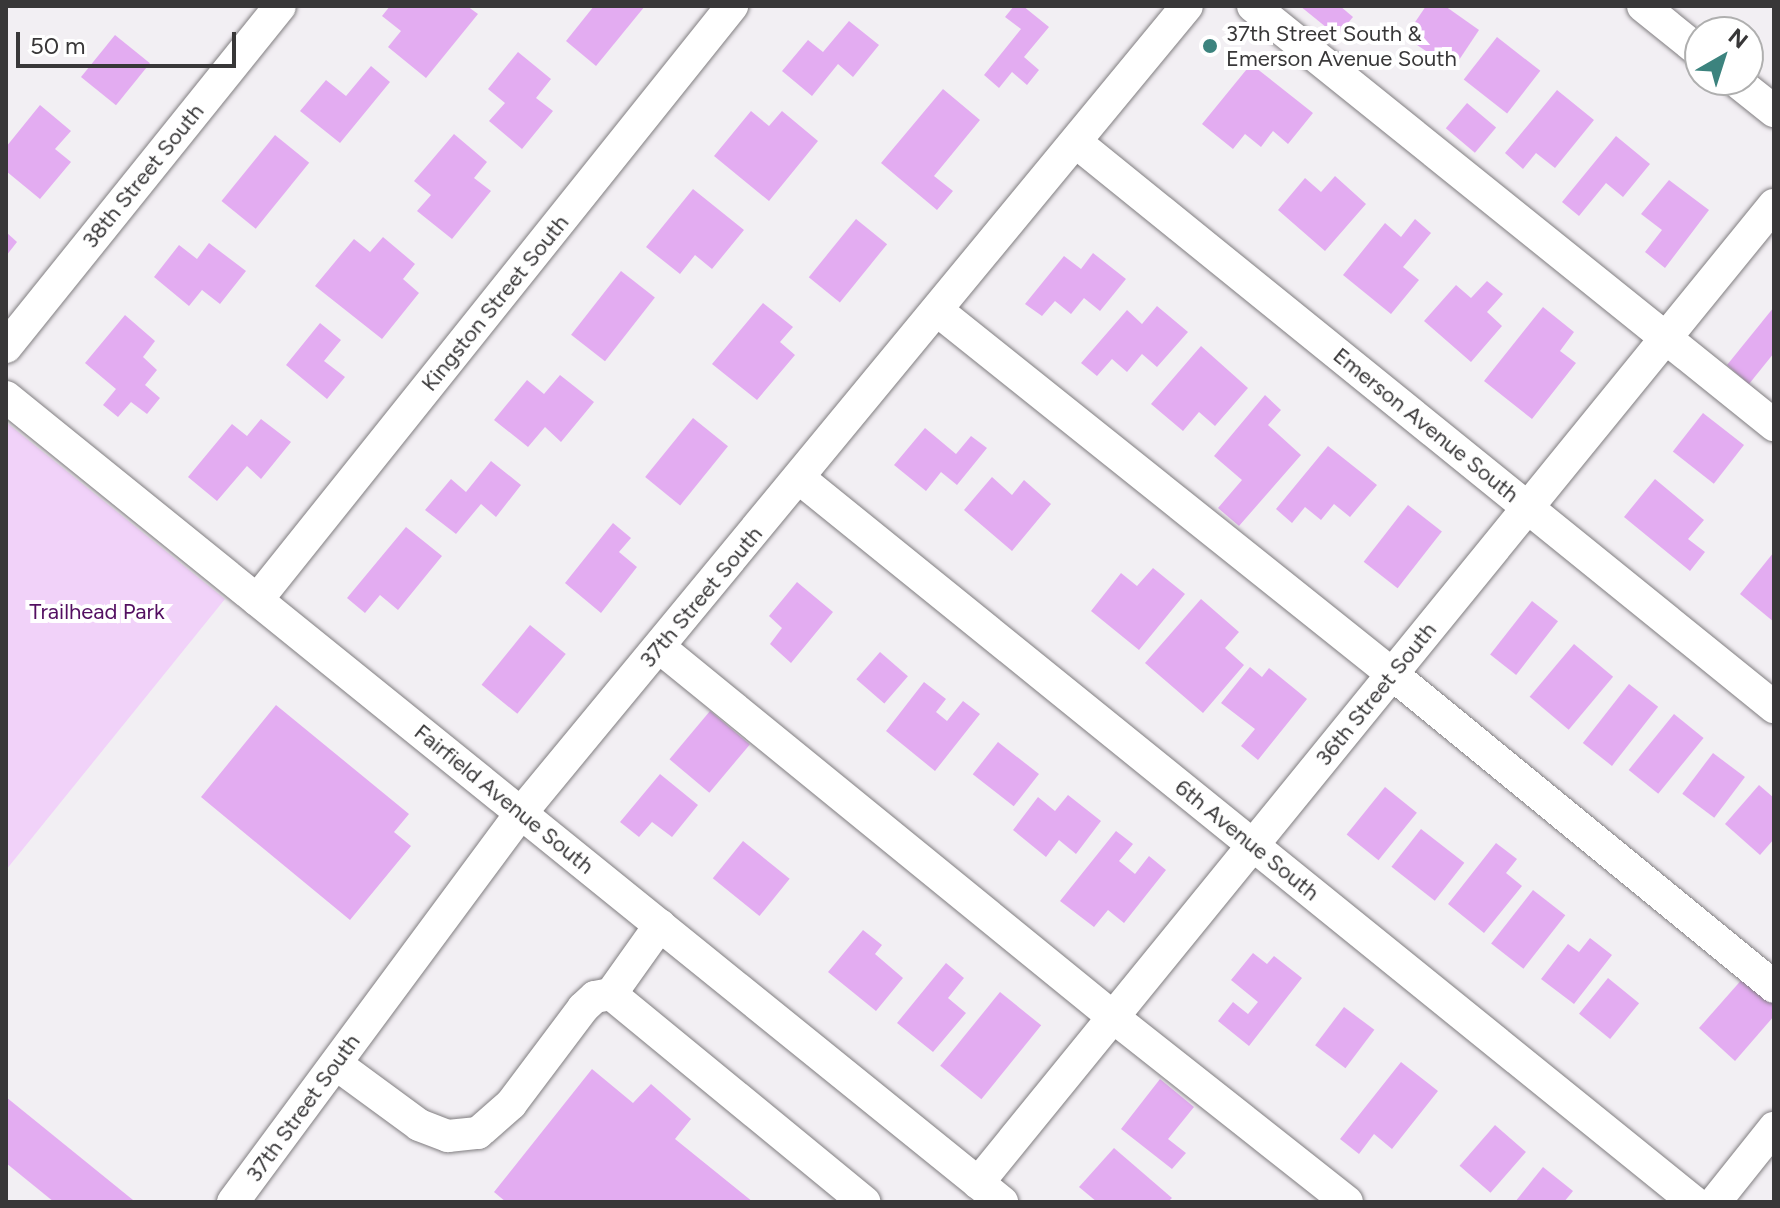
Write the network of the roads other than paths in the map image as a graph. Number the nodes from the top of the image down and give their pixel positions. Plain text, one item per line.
1 (280, 6) edge
2 (732, 6) edge
3 (1187, 6) edge
4 (1253, 6) edge
5 (1643, 6) edge
6 (1684, 39) edge
7 (1755, 96) edge
8 (1774, 111) edge
9 (1077, 143) junction
10 (1774, 205) edge
11 (938, 311) junction
12 (1666, 338) junction
13 (6, 347) edge
14 (6, 397) edge
15 (1774, 425) edge
16 (799, 478) junction
17 (1528, 508) junction
18 (257, 600) junction
19 (659, 647) junction
20 (1392, 674) junction
21 (1774, 707) edge
22 (521, 813) junction
23 (1253, 845) junction
24 (660, 925) junction
25 (1774, 987) edge
26 (611, 994) junction
27 (1113, 1017) junction
28 (336, 1064) junction
29 (1774, 1128) edge
30 (990, 1192) edge
31 (233, 1202) edge
32 (864, 1202) edge
33 (1347, 1202) edge
34 (1694, 1202) edge
35 (1715, 1202) edge

1 - 13 street, 38th Street South
2 - 18 street, Kingston Street South
3 - 9 street, 37th Street South
4 - 12 street
5 - 6 street
7 - 8 street
9 - 11 street, 37th Street South
9 - 17 street, Emerson Avenue South
10 - 12 street, 36th Street South
11 - 16 street, 37th Street South
11 - 20 street
12 - 15 street
12 - 17 street, 36th Street South
14 - 18 street, Fairfield Avenue South
16 - 19 street, 37th Street South
16 - 23 street, 6th Avenue South
17 - 20 street, 36th Street South
17 - 21 street, Emerson Avenue South
18 - 22 street, Fairfield Avenue South
19 - 22 street, 37th Street South
19 - 27 street
20 - 23 street, 36th Street South
20 - 25 street
22 - 24 street, Fairfield Avenue South
22 - 28 street, 37th Street South
23 - 27 street, 36th Street South
23 - 34 street, 6th Avenue South
24 - 26 street
24 - 30 street, Fairfield Avenue South
26 - 28 street
26 - 32 street
27 - 30 street, 36th Street South
27 - 33 street
28 - 31 street, 37th Street South
29 - 35 street

